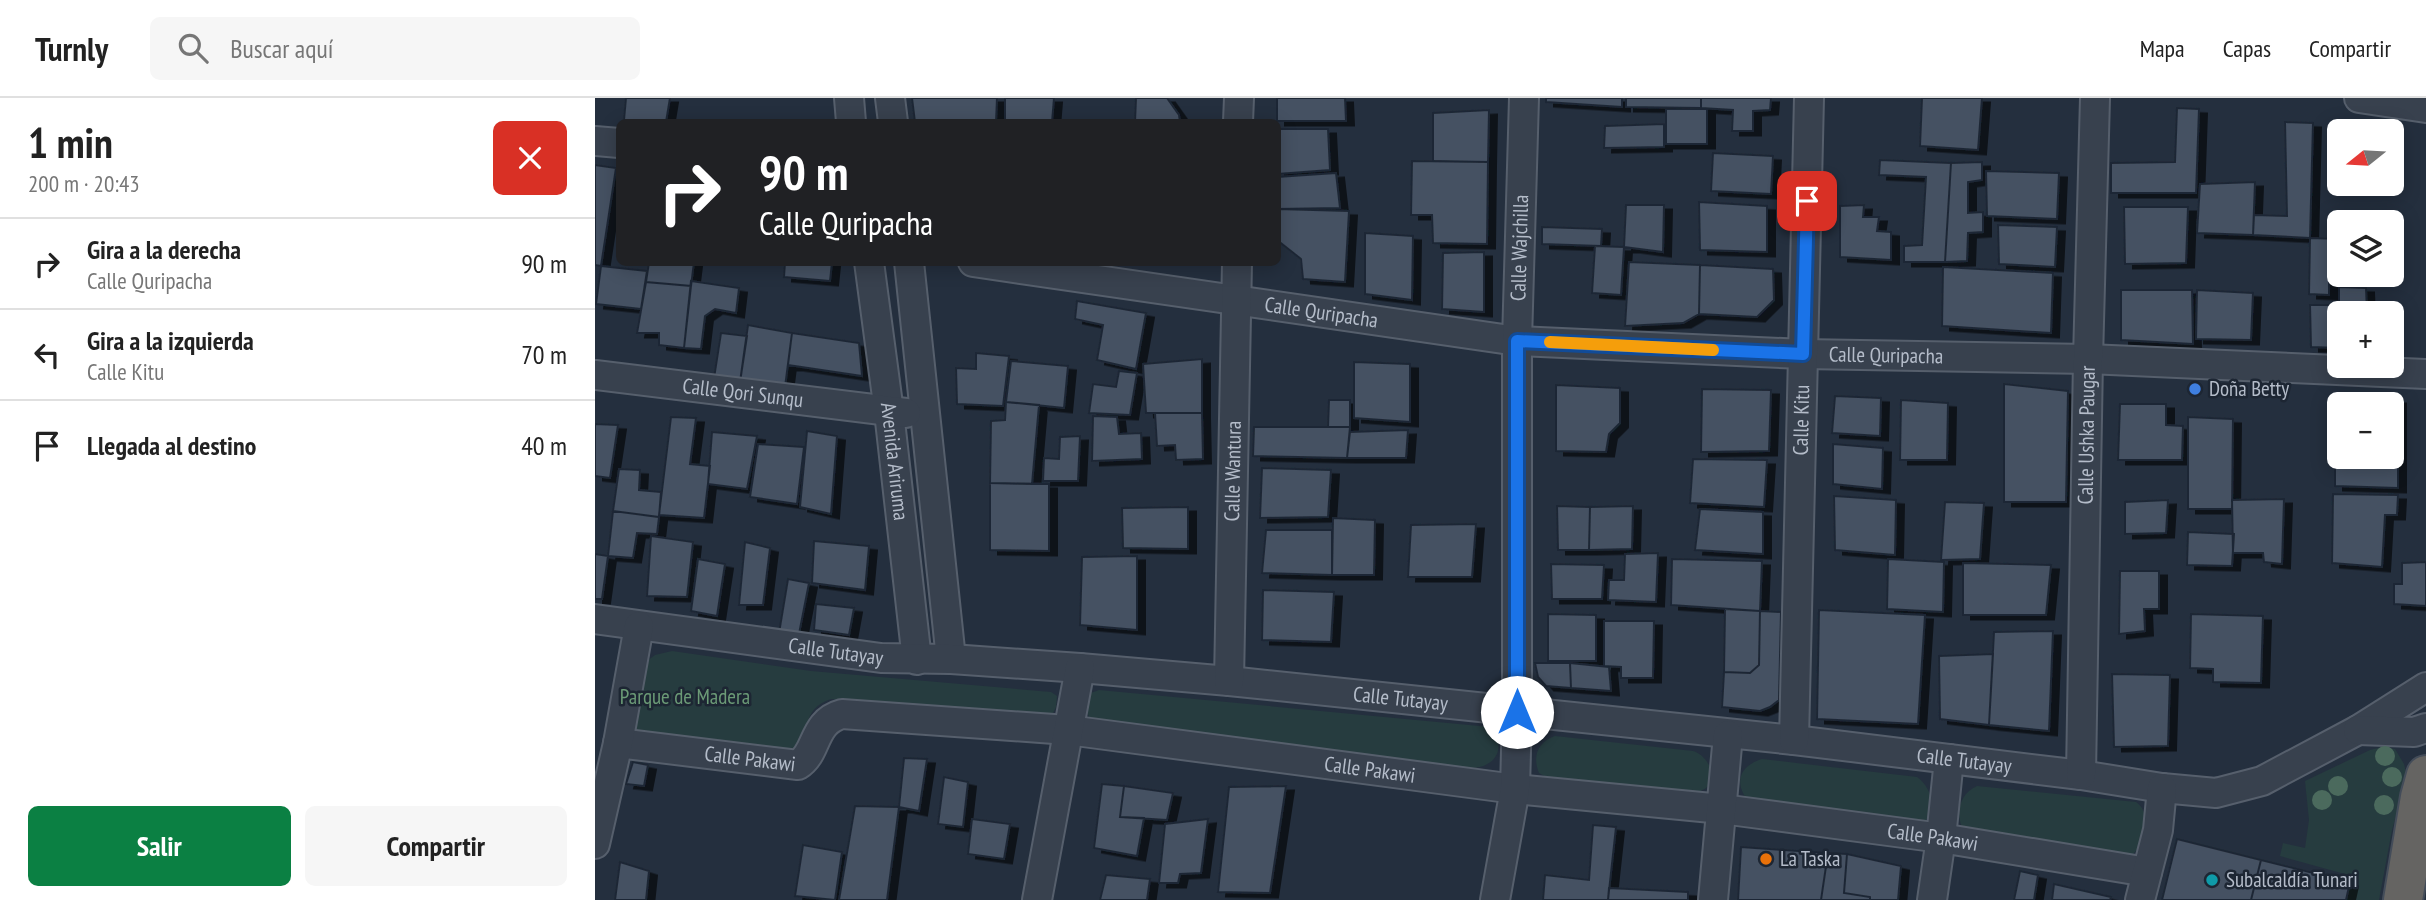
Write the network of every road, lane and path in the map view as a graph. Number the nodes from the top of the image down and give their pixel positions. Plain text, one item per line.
1 (849, 98) edge
2 (890, 98) edge
3 (1239, 98) edge
4 (1524, 98) edge
5 (1809, 98) edge
6 (2095, 98) edge
7 (2359, 98) edge
8 (2426, 108) edge
9 (851, 119) edge
10 (893, 119) edge
11 (1238, 119) edge
12 (595, 141) edge
13 (616, 143) edge
14 (870, 266) edge
15 (909, 266) edge
16 (1001, 266) edge
17 (1237, 266) edge
18 (1237, 300) junction
19 (1517, 341) junction
20 (1803, 354) junction
21 (2088, 359) junction
22 (2426, 374) edge
23 (595, 375) edge
24 (889, 412) junction
25 (926, 415) junction
26 (595, 619) edge
27 (639, 626) junction
28 (951, 659) junction
29 (917, 660) junction
30 (1080, 667) junction
31 (1229, 681) junction
32 (2426, 687) edge
33 (1517, 712) junction
34 (2426, 728) edge
35 (1068, 730) junction
36 (2358, 730) junction
37 (1728, 735) junction
38 (1794, 740) junction
39 (618, 743) junction
40 (1949, 759) junction
41 (2081, 775) junction
42 (2426, 775) edge
43 (2162, 788) junction
44 (1515, 789) junction
45 (1722, 809) junction
46 (1941, 838) junction
47 (595, 844) edge
48 (2147, 872) junction
49 (2413, 881) edge
50 (1037, 900) edge
51 (1495, 900) edge
52 (1713, 900) edge
53 (1932, 900) edge
54 (2140, 900) edge

1 - 9 street
2 - 10 street
3 - 11 street
4 - 19 street, Calle Wajchilla
5 - 20 street, Calle Kitu
6 - 21 street, Calle Ushka Paugar
7 - 8 street
12 - 13 street
14 - 24 street, Avenida Ariruma
15 - 25 street, Avenida Ariruma
16 - 18 street, Calle Quripacha
17 - 18 street, Calle Wantura
18 - 19 street, Calle Quripacha
18 - 31 street, Calle Wantura
19 - 20 street, Calle Quripacha
19 - 33 street, Calle Wajchilla
20 - 21 street, Calle Quripacha
20 - 38 street, Calle Kitu
21 - 22 street, Calle Quripacha
21 - 41 street, Calle Ushka Paugar
23 - 24 street, Calle Qori Sunqu
24 - 25 street, Calle Qori Sunqu
24 - 29 street, Avenida Ariruma
25 - 28 street, Avenida Ariruma
26 - 27 street, Calle Tutayay
27 - 29 street, Calle Tutayay
27 - 39 street
28 - 29 street, Calle Tutayay
28 - 30 street, Calle Tutayay
30 - 31 street, Calle Tutayay
30 - 35 street
31 - 33 street, Calle Tutayay
32 - 36 street, Calle Tutayay
33 - 37 street, Calle Tutayay
33 - 44 street, Calle Wajchilla
34 - 36 street
35 - 39 street, Calle Pakawi
35 - 44 street, Calle Pakawi
35 - 50 street
36 - 43 street, Calle Tutayay
37 - 38 street, Calle Tutayay
37 - 45 street
38 - 40 street, Calle Tutayay
39 - 47 street
40 - 41 street, Calle Tutayay
40 - 46 street
41 - 43 street, Calle Tutayay
42 - 49 highway
43 - 48 street
44 - 45 street, Calle Pakawi
44 - 51 street, Calle Wajchilla
45 - 46 street, Calle Pakawi
45 - 52 street
46 - 48 street, Calle Pakawi
46 - 53 street
48 - 54 street

